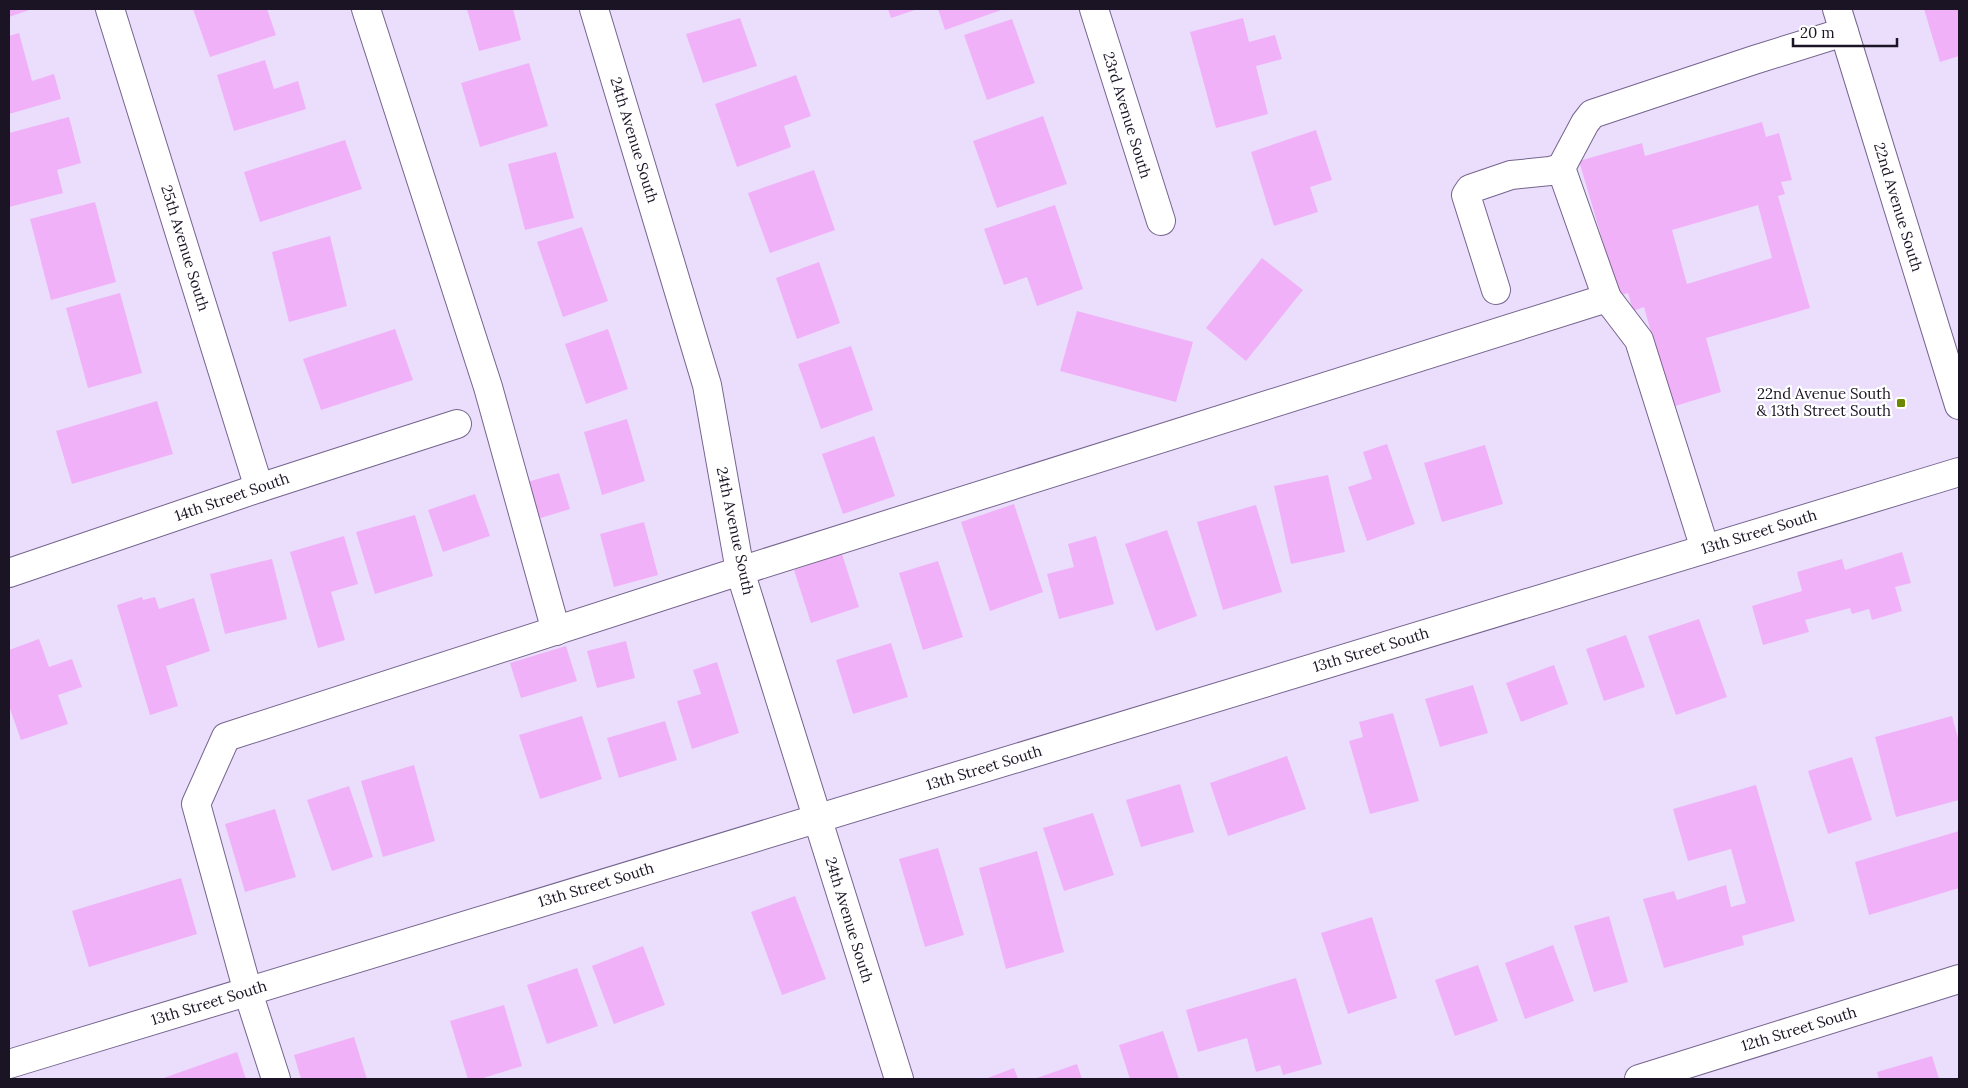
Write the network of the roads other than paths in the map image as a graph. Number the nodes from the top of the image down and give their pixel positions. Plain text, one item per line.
1 (110, 9) edge
2 (366, 9) edge
3 (594, 9) edge
4 (1094, 9) edge
5 (1840, 21) edge
6 (1561, 168) junction
7 (1160, 220) dead end
8 (1496, 290) dead end
9 (1607, 298) junction
10 (1959, 405) edge
11 (457, 424) dead end
12 (1959, 472) edge
13 (259, 488) junction
14 (1705, 549) junction
15 (740, 571) junction
16 (9, 573) edge
17 (556, 631) junction
18 (817, 818) junction
19 (1959, 980) edge
20 (248, 992) junction
21 (9, 1064) edge
22 (276, 1079) edge
23 (898, 1079) edge
24 (1639, 1079) edge

1 - 13 street, 25th Avenue South
2 - 17 street
3 - 15 street, 24th Avenue South
4 - 7 street, 23rd Avenue South
5 - 6 street
5 - 10 street, 22nd Avenue South
6 - 8 street
6 - 9 street
9 - 14 street
9 - 15 street
11 - 13 street, 14th Street South
12 - 14 street, 13th Street South
13 - 16 street, 14th Street South
14 - 18 street, 13th Street South
15 - 17 street
15 - 18 street, 24th Avenue South
17 - 20 street
18 - 20 street, 13th Street South
18 - 23 street, 24th Avenue South
19 - 24 street, 12th Street South
20 - 21 street, 13th Street South
20 - 22 street

